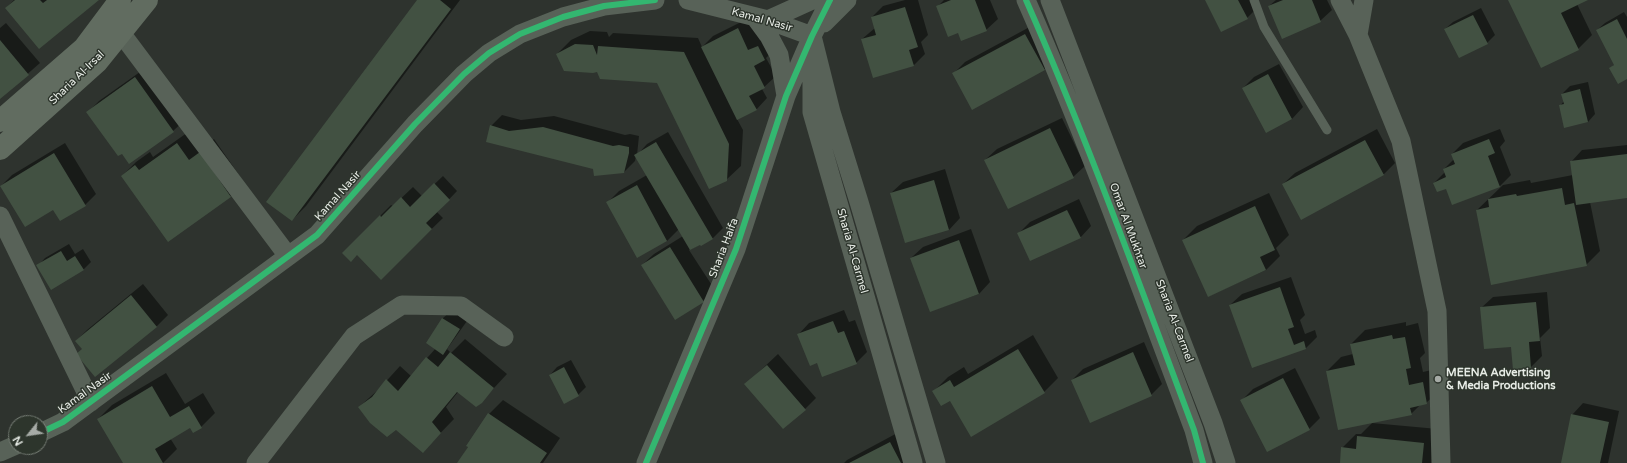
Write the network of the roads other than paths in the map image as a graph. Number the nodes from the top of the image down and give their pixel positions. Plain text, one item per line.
1 (120, 0) edge
2 (147, 0) edge
3 (655, 0) edge
4 (688, 0) edge
5 (812, 0) edge
6 (830, 0) edge
7 (847, 0) edge
8 (1026, 0) edge
9 (1050, 0) edge
10 (1254, 0) edge
11 (1340, 0) edge
12 (1364, 0) edge
13 (762, 18) junction
14 (121, 33) junction
15 (1358, 34) junction
16 (812, 36) junction
17 (786, 96) junction
18 (812, 112) junction
19 (779, 119) junction
20 (0, 121) edge
21 (1327, 130) dead end
22 (0, 149) edge
23 (0, 216) edge
24 (288, 256) junction
25 (504, 336) dead end
26 (90, 402) junction
27 (48, 429) edge
28 (256, 463) edge
29 (646, 463) edge
30 (913, 463) edge
31 (936, 463) edge
32 (1203, 463) edge
33 (1226, 463) edge
34 (1441, 463) edge

1 - 20 main road, Sharia Al-Irsal
2 - 14 main road, Sharia Al-Irsal
3 - 24 street, Kamal Nasir
4 - 13 street, Kamal Nasir
5 - 13 street
6 - 16 street, Sharia Haifa
7 - 16 street
8 - 32 street, Omar Al Mukhtar
9 - 33 street, Sharia Al-Carmel
10 - 21 lane
11 - 15 street
12 - 15 street
13 - 16 street, Kamal Nasir
13 - 17 street
14 - 22 main road, Sharia Al-Irsal
14 - 24 street
15 - 34 street
16 - 17 street, Sharia Haifa
16 - 18 street, Sharia Al-Carmel
16 - 31 street
17 - 19 street, Sharia Haifa
18 - 19 street
18 - 30 street, Sharia Al-Carmel
19 - 29 street, Sharia Haifa
23 - 26 street
24 - 26 street, Kamal Nasir
25 - 28 street
26 - 27 street, Kamal Nasir

